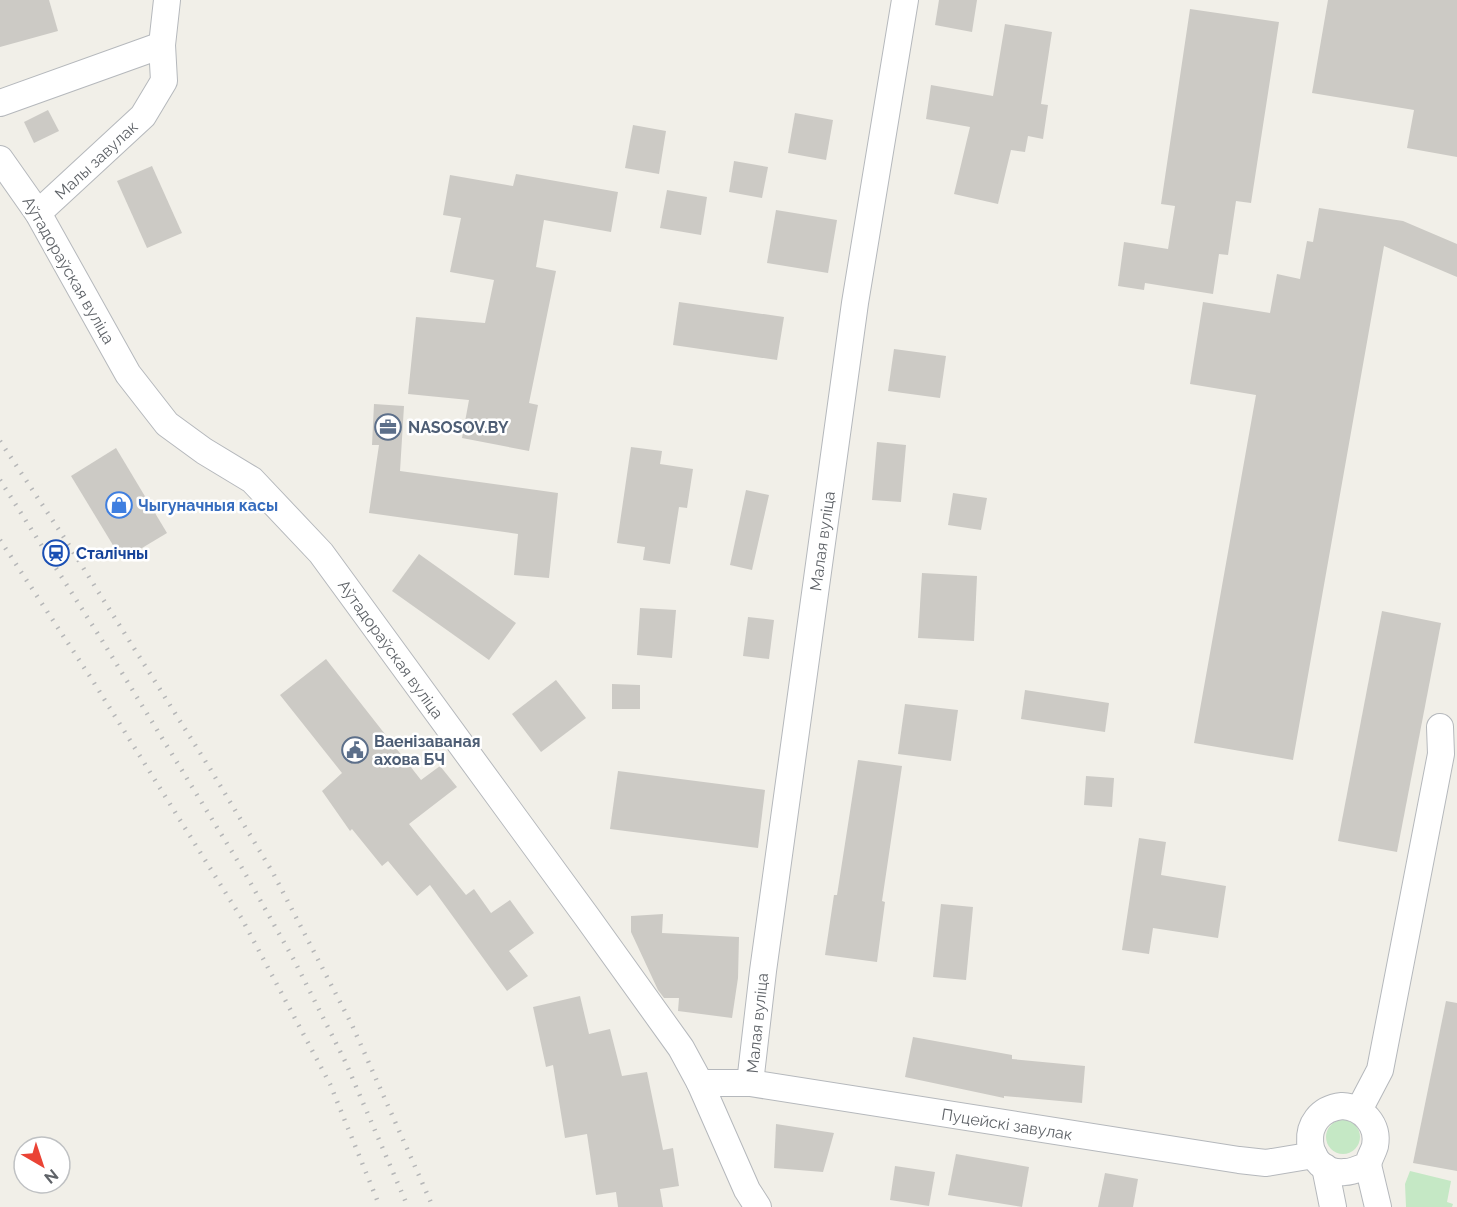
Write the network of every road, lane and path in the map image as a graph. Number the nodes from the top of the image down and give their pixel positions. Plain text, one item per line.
1 (167, 0) edge
2 (904, 0) edge
3 (162, 45) junction
4 (0, 103) edge
5 (0, 159) edge
6 (38, 213) junction
7 (1440, 727) dead end
8 (700, 1083) junction
9 (750, 1083) junction
10 (1359, 1110) junction
11 (1319, 1161) junction
12 (1368, 1165) junction
13 (758, 1207) edge
14 (1332, 1207) edge
15 (1378, 1207) edge

1 - 3 street, Малы завулак
2 - 9 street, Малая вуліца
3 - 4 street
3 - 6 street, Малы завулак
5 - 6 street, Аўтадораўская вуліца
6 - 8 street, Аўтадораўская вуліца
7 - 10 street
8 - 9 street, Пуцейскі завулак
8 - 13 street, Аўтадораўская вуліца
9 - 11 street, Пуцейскі завулак
10 - 11 street
10 - 12 street
11 - 12 street
11 - 14 street
12 - 15 street

